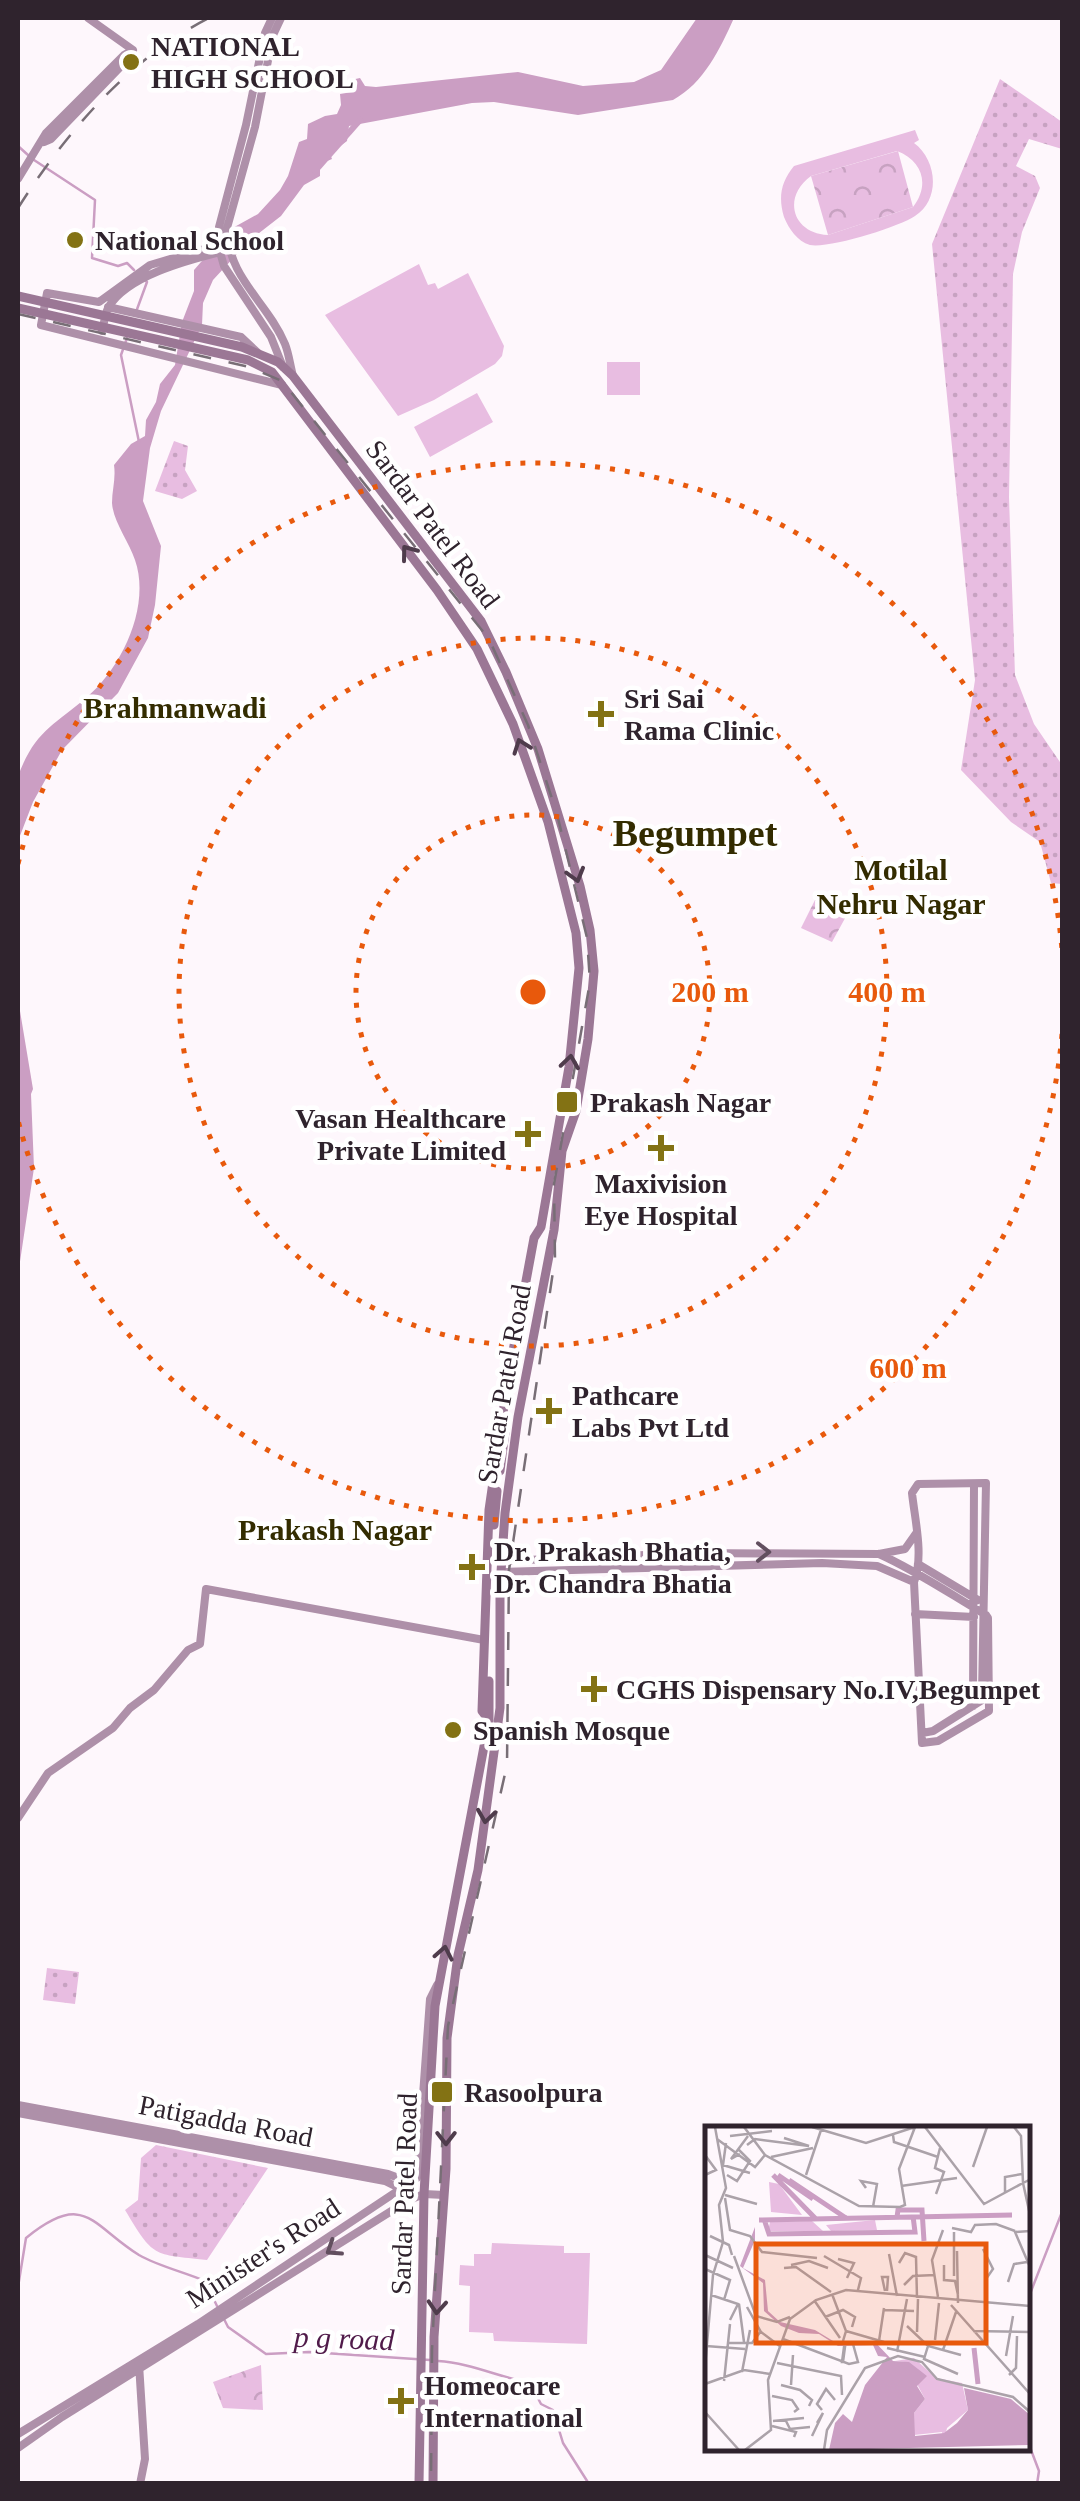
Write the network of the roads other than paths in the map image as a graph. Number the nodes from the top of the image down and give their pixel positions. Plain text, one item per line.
1 (88, 18) edge
2 (272, 18) edge
3 (282, 18) edge
4 (266, 50) junction
5 (18, 179) edge
6 (224, 247) junction
7 (116, 294) junction
8 (18, 296) edge
9 (108, 307) junction
10 (18, 308) edge
11 (274, 337) junction
12 (104, 341) junction
13 (251, 348) junction
14 (284, 368) junction
15 (292, 376) junction
16 (282, 384) junction
17 (556, 1190) junction
18 (542, 1233) junction
19 (974, 1484) junction
20 (489, 1510) junction
21 (507, 1513) junction
22 (917, 1532) junction
23 (821, 1552) junction
24 (693, 1553) junction
25 (868, 1554) junction
26 (879, 1554) junction
27 (561, 1558) junction
28 (822, 1564) junction
29 (693, 1565) junction
30 (868, 1565) junction
31 (503, 1566) junction
32 (485, 1568) junction
33 (918, 1568) junction
34 (561, 1570) junction
35 (914, 1582) junction
36 (502, 1594) junction
37 (975, 1598) junction
38 (915, 1614) junction
39 (974, 1617) junction
40 (484, 1640) junction
41 (972, 1706) junction
42 (492, 1720) junction
43 (922, 1738) junction
44 (18, 1818) edge
45 (437, 1985) junction
46 (18, 2105) edge
47 (18, 2114) edge
48 (73, 2119) junction
49 (387, 2178) junction
50 (412, 2183) junction
51 (403, 2190) junction
52 (444, 2195) junction
53 (417, 2197) junction
54 (200, 2328) junction
55 (136, 2365) junction
56 (18, 2434) edge
57 (18, 2448) edge
58 (140, 2484) edge
59 (418, 2484) edge
60 (433, 2484) edge

1 - 5 street
2 - 4 street
3 - 4 street
4 - 6 street
6 - 7 street
6 - 11 street
7 - 9 street
7 - 12 street
8 - 13 main road, Sardar Patel Road
9 - 12 street
9 - 13 street
10 - 16 main road, Sardar Patel Road
11 - 13 street
11 - 14 street
11 - 15 street
12 - 16 street
13 - 14 main road, Sardar Patel Road
14 - 15 main road, Sardar Patel Road
15 -> 17 main road, Sardar Patel Road
18 -> 16 main road, Sardar Patel Road
17 - 18 main road
17 - 21 main road, Sardar Patel Road
18 - 20 main road, Sardar Patel Road
18 - 42 main road
19 - 22 street
19 - 37 street
19 - 41 street
20 - 21 main road
20 - 32 main road, Sardar Patel Road
21 - 31 main road, Sardar Patel Road
22 - 26 street
22 - 33 street
24 -> 23 street
23 - 25 street
23 - 28 street
24 - 27 street
24 - 29 street
25 - 26 street
25 - 30 street
26 - 33 street
27 - 31 street
27 - 34 street
28 - 29 street
28 - 30 street
29 - 34 street
30 - 35 street
31 - 34 street
31 - 36 main road, Sardar Patel Road
32 - 36 main road
32 - 40 main road, Sardar Patel Road
33 - 35 street
33 - 37 street
33 - 43 street
35 - 38 street
36 - 42 main road, Sardar Patel Road
37 - 39 street
38 - 39 street
38 - 43 street
39 - 41 street
40 - 42 main road, Sardar Patel Road
40 - 44 street
41 - 43 street
45 -> 42 main road, Sardar Patel Road
42 -> 52 main road, Sardar Patel Road
45 - 50 street
45 - 53 main road, Sardar Patel Road
46 - 48 street, Patigadda Road
47 - 48 street, Patigadda Road
48 - 49 street, Patigadda Road
49 - 50 street, Patigadda Road
49 - 51 street, Patigadda Road
50 - 51 street, Minister's Road
50 - 53 street
51 - 53 street
51 - 54 street, Minister's Road
52 - 53 street
52 -> 60 main road, Sardar Patel Road
53 -> 54 street, Minister's Road
53 - 59 main road, Sardar Patel Road
54 - 55 street, Minister's Road
55 - 56 street, Minister's Road
55 - 57 street, Minister's Road
55 - 58 street

